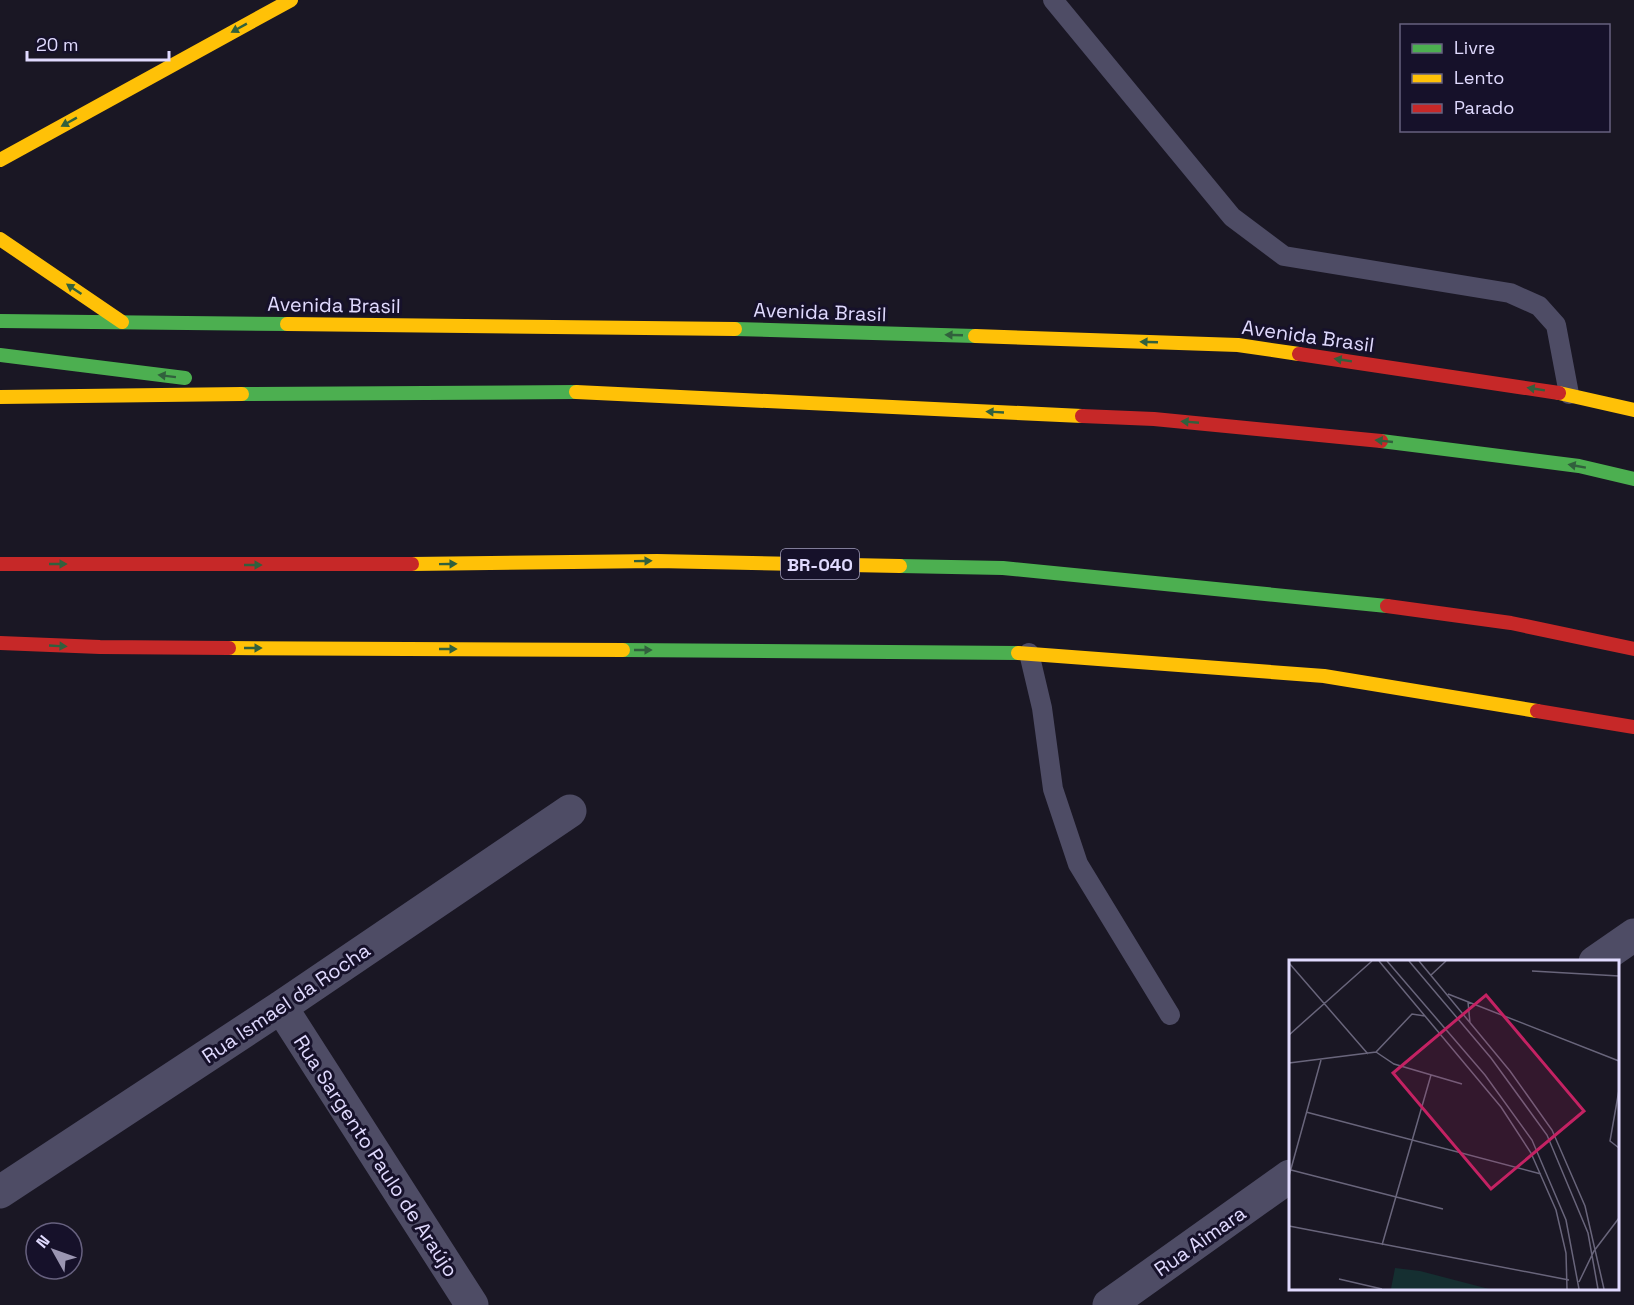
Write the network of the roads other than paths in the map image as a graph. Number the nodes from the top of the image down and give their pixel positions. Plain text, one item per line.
1 (291, 0) edge
2 (1053, 0) edge
3 (0, 160) edge
4 (0, 239) edge
5 (0, 321) edge
6 (122, 322) junction
7 (0, 355) edge
8 (309, 394) junction
9 (1569, 394) junction
10 (0, 397) edge
11 (1634, 410) edge
12 (1634, 479) edge
13 (0, 564) edge
14 (0, 643) edge
15 (1634, 649) edge
16 (1029, 652) junction
17 (1634, 727) edge
18 (570, 811) dead end
19 (1634, 935) edge
20 (1598, 960) edge
21 (281, 1007) junction
22 (1170, 1015) dead end
23 (1289, 1177) edge
24 (0, 1192) edge
25 (472, 1305) edge
26 (1109, 1305) edge

1 -> 3 highway
2 - 9 lane
6 -> 4 highway
5 - 6 highway, Avenida Brasil
9 -> 6 highway, Avenida Brasil
8 -> 7 highway
8 - 10 highway
12 -> 8 highway
9 - 11 highway, Avenida Brasil
13 -> 15 highway, BR-040
14 -> 16 highway
16 - 17 highway
16 - 22 lane
18 - 21 street, Rua Ismael da Rocha
19 - 20 street
21 - 24 street, Rua Ismael da Rocha
21 - 25 street, Rua Sargento Paulo de Araújo
23 - 26 street, Rua Aimara

